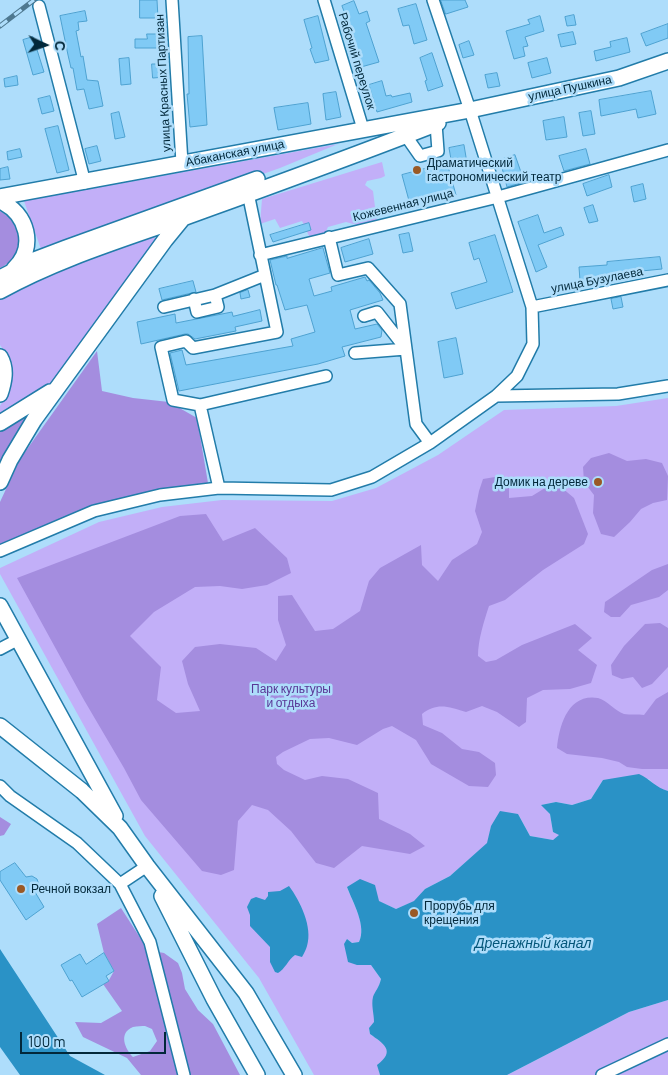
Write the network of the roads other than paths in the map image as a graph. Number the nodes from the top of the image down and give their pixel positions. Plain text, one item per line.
1 (172, 0) edge
2 (324, 0) edge
3 (433, 0) edge
4 (39, 6) dead end
5 (668, 61) edge
6 (470, 110) junction
7 (436, 124) junction
8 (363, 130) junction
9 (406, 136) junction
10 (668, 150) edge
11 (182, 164) junction
12 (85, 183) junction
13 (248, 193) junction
14 (498, 197) junction
15 (0, 199) edge
16 (184, 217) junction
17 (329, 237) junction
18 (260, 255) junction
19 (265, 275) junction
20 (4, 276) edge
21 (668, 280) edge
22 (0, 291) edge
23 (164, 307) dead end
24 (532, 307) junction
25 (364, 316) dead end
26 (406, 349) junction
27 (355, 353) dead end
28 (0, 357) edge
29 (66, 376) junction
30 (326, 376) dead end
31 (668, 386) edge
32 (0, 394) edge
33 (496, 396) junction
34 (200, 405) junction
35 (0, 423) edge
36 (430, 443) junction
37 (0, 482) edge
38 (220, 488) junction
39 (0, 551) edge
40 (0, 606) edge
41 (17, 640) junction
42 (0, 649) edge
43 (0, 726) edge
44 (0, 786) edge
45 (129, 841) junction
46 (146, 866) junction
47 (120, 884) junction
48 (668, 1044) edge
49 (184, 1075) edge
50 (257, 1075) edge
51 (294, 1075) edge
52 (602, 1075) edge

1 - 11 street, улица Красных Партизан
2 - 8 street, Рабочий переулок
3 - 6 street
4 - 12 street
5 - 6 main road, улица Пушкина
6 - 7 main road
6 - 8 main road, Абаканская улица
6 - 14 street
6 - 20 main road
7 - 9 main road
7 - 9 street
8 - 11 main road, Абаканская улица
9 - 13 main road
10 - 14 street, Кожевенная улица
11 - 12 main road, Абаканская улица
12 - 15 main road, Абаканская улица
13 - 16 main road
13 - 18 street
14 - 17 street, Кожевенная улица
14 - 24 street
15 - 20 main road
16 - 22 main road
16 - 29 main road
17 - 18 street, Кожевенная улица
17 - 26 street
18 - 19 street
19 - 23 street
19 - 34 street
21 - 24 street, улица Бузулаева
24 - 33 street
25 - 26 street
26 - 27 street
26 - 36 street
28 - 32 main road
29 - 35 main road
29 - 37 main road
30 - 34 street
31 - 33 street
33 - 36 street
34 - 38 street
36 - 38 street
38 - 39 street
40 - 41 main road
41 - 42 street
41 - 45 main road
43 - 45 main road
44 - 47 street
45 - 46 main road
46 - 47 street
46 - 50 main road
46 - 51 main road
47 - 49 street
48 - 52 street

